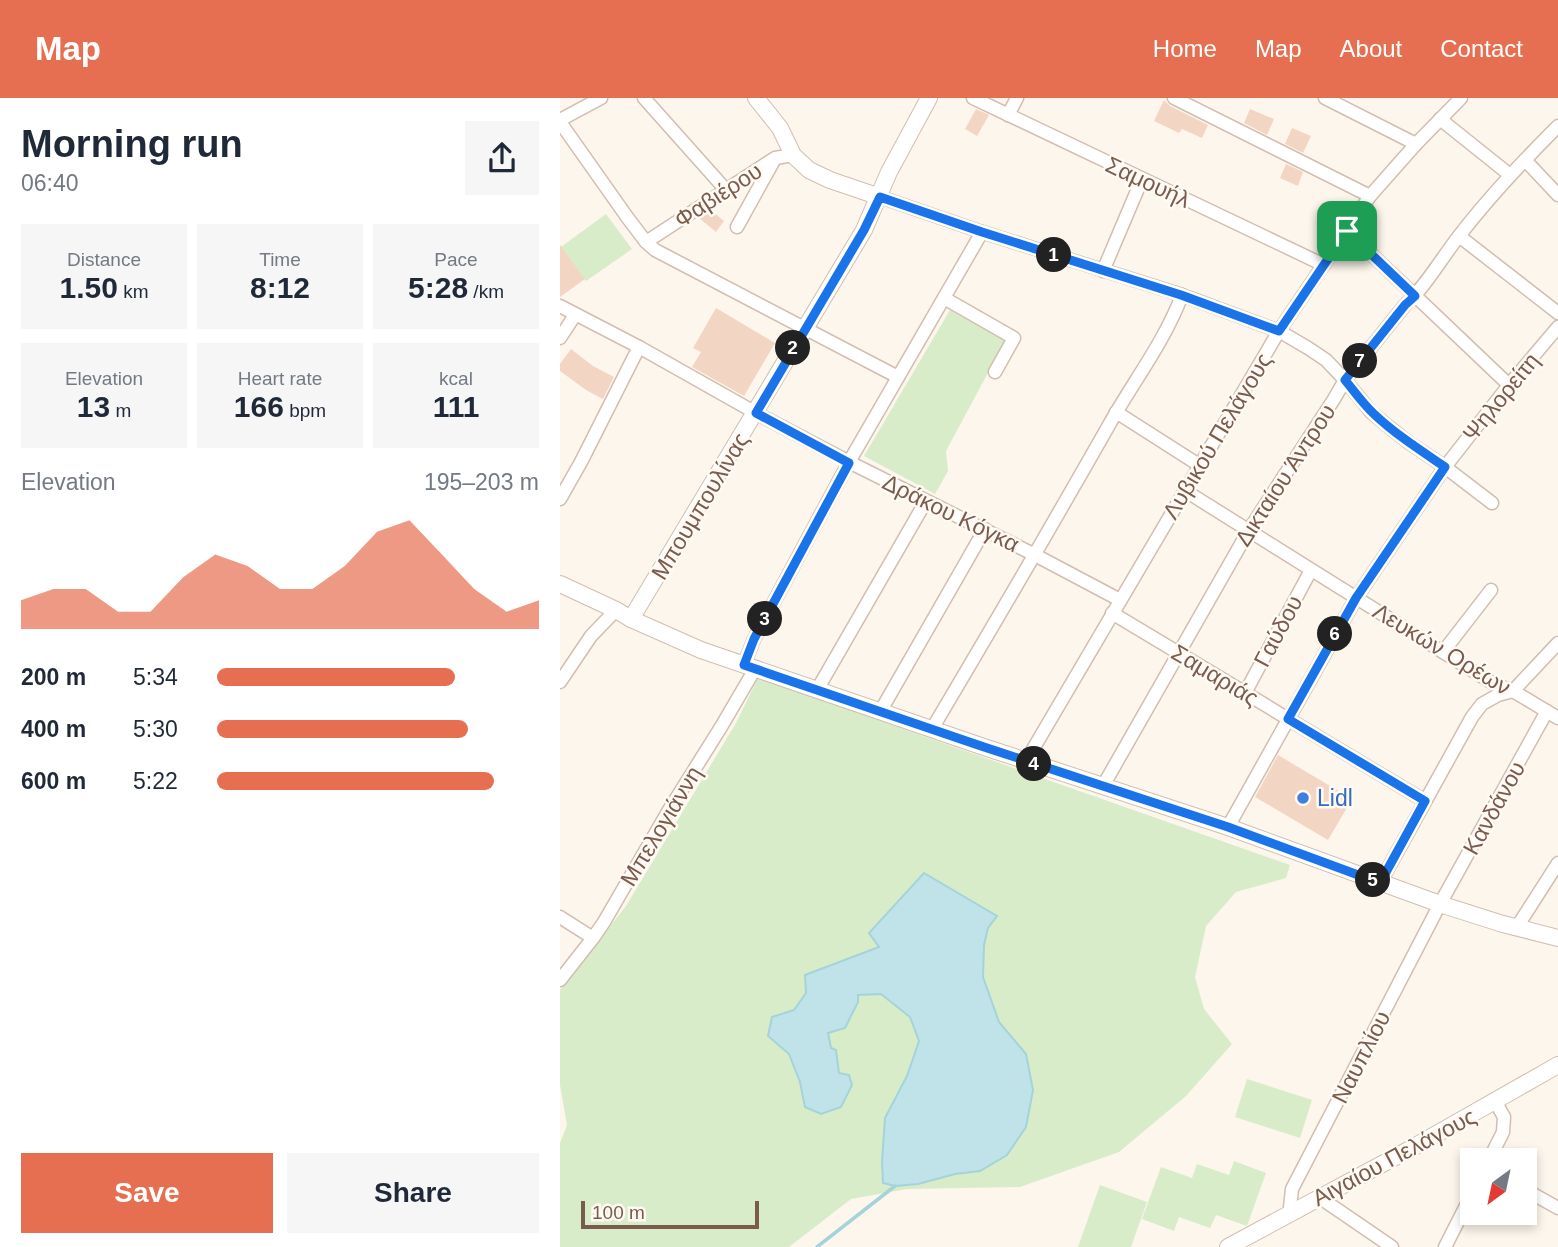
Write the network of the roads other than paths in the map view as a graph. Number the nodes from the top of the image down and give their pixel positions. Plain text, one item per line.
1 (601, 98) edge
2 (644, 98) edge
3 (756, 98) edge
4 (929, 98) edge
5 (973, 98) edge
6 (1017, 98) edge
7 (1174, 98) edge
8 (1325, 98) edge
9 (1461, 98) edge
10 (1008, 115) junction
11 (1440, 119) junction
12 (560, 121) edge
13 (1558, 126) edge
14 (1416, 144) junction
15 (793, 155) junction
16 (775, 158) junction
17 (1525, 160) junction
18 (1510, 175) junction
19 (1142, 179) junction
20 (726, 190) junction
21 (1558, 195) edge
22 (1370, 196) junction
23 (880, 197) junction
24 (737, 227) dead end
25 (1347, 231) junction
26 (982, 232) junction
27 (1459, 236) junction
28 (646, 242) junction
29 (1324, 265) junction
30 (1103, 271) junction
31 (1181, 295) junction
32 (1415, 296) junction
33 (944, 298) junction
34 (560, 306) edge
35 (1558, 313) edge
36 (575, 314) junction
37 (1558, 327) edge
38 (804, 329) junction
39 (1279, 331) junction
40 (560, 338) edge
41 (639, 346) junction
42 (995, 372) dead end
43 (898, 377) junction
44 (1345, 380) junction
45 (1509, 385) junction
46 (1116, 412) junction
47 (756, 413) junction
48 (849, 463) junction
49 (1199, 465) junction
50 (1445, 467) junction
51 (1184, 490) junction
52 (560, 499) edge
53 (926, 501) junction
54 (1492, 503) dead end
55 (985, 529) junction
56 (1249, 530) junction
57 (1035, 555) junction
58 (1311, 570) junction
59 (560, 584) edge
60 (1491, 590) dead end
61 (1356, 598) junction
62 (1120, 600) junction
63 (616, 610) junction
64 (1112, 613) junction
65 (631, 619) junction
66 (1558, 643) edge
67 (1443, 652) junction
68 (1178, 653) junction
69 (750, 667) junction
70 (560, 682) edge
71 (817, 690) junction
72 (1513, 691) junction
73 (1245, 693) junction
74 (880, 712) junction
75 (1553, 714) edge
76 (1288, 719) junction
77 (932, 729) junction
78 (1026, 761) junction
79 (1103, 786) junction
80 (1425, 801) junction
81 (1228, 827) junction
82 (1558, 863) edge
83 (1380, 883) junction
84 (1440, 904) junction
85 (560, 917) edge
86 (1517, 927) junction
87 (593, 938) junction
88 (1558, 938) edge
89 (560, 980) edge
90 (1554, 1072) edge
91 (1495, 1101) junction
92 (1495, 1148) edge
93 (1537, 1196) edge
94 (1319, 1197) junction
95 (1558, 1208) edge
96 (1293, 1212) junction
97 (1460, 1218) edge
98 (1231, 1246) edge
99 (1392, 1247) edge
100 (1445, 1247) edge

1 - 12 street
2 - 20 street
3 - 15 street
4 - 23 street, Μπουμπουλίνας
5 - 10 street, Σαμουήλ
6 - 10 street
7 - 22 street
8 - 14 street
9 - 11 street, Λυβικού Πελάγους
10 - 19 street, Σαμουήλ
11 - 14 street, Λυβικού Πελάγους
11 - 18 street
12 - 28 street
13 - 17 street, Δικταίου Άντρου
14 - 22 street, Λυβικού Πελάγους
15 - 16 street, Φαβιέρου
15 - 23 street
16 - 20 street, Φαβιέρου
16 - 24 street
17 - 18 street, Δικταίου Άντρου
17 - 21 street
18 - 27 street, Δικταίου Άντρου
19 - 29 street, Σαμουήλ
19 - 30 street
20 - 28 street, Φαβιέρου
22 - 25 street, Λυβικού Πελάγους
23 - 26 street
23 - 38 street, Μπουμπουλίνας
25 - 29 street, Λυβικού Πελάγους
25 - 32 street
26 - 30 street
26 - 33 street, Μπελογιάννη
27 - 32 street, Δικταίου Άντρου
27 - 35 street
28 - 38 street
29 - 39 street, Λυβικού Πελάγους
30 - 31 street
31 - 39 street
31 - 46 street
32 - 44 street, Δικταίου Άντρου
32 - 45 street
33 - 42 street
33 - 43 street, Μπελογιάννη
34 - 36 street, Δράκου Κόγκα
36 - 40 street
36 - 41 street, Δράκου Κόγκα
37 - 45 street, Ψηλορείτη
38 - 43 street
38 - 47 street, Μπουμπουλίνας
39 - 44 street
39 - 49 street, Λυβικού Πελάγους
41 - 47 street, Δράκου Κόγκα
41 - 52 street
43 - 48 street, Μπελογιάννη
44 - 50 street
44 - 56 street, Δικταίου Άντρου
45 - 50 street, Ψηλορείτη
46 - 49 street
46 - 57 street
47 - 48 street, Δράκου Κόγκα
47 - 65 street, Μπουμπουλίνας
48 - 53 street, Δράκου Κόγκα
48 - 69 street, Μπελογιάννη
49 - 51 street, Λυβικού Πελάγους
50 - 54 street
50 - 61 street, Ψηλορείτη
51 - 56 street, Λευκών Ορέων
51 - 62 street, Λυβικού Πελάγους
53 - 55 street, Δράκου Κόγκα
53 - 71 street
55 - 57 street, Δράκου Κόγκα
55 - 74 street
56 - 58 street, Λευκών Ορέων
56 - 68 street, Δικταίου Άντρου
57 - 62 street, Δράκου Κόγκα
57 - 77 street
58 - 61 street, Λευκών Ορέων
58 - 73 street, Γαύδου
59 - 63 street
60 - 67 street
61 - 67 street, Λευκών Ορέων
61 - 76 street, Ψηλορείτη
62 - 64 street, Λυβικού Πελάγους
63 - 65 street
63 - 70 street
64 - 68 street, Σαμαριάς
64 - 78 street, Λυβικού Πελάγους
65 - 69 street
66 - 72 street
67 - 72 street, Λευκών Ορέων
68 - 73 street, Σαμαριάς
68 - 79 street, Δικταίου Άντρου
69 - 71 street
69 - 87 street, Μπελογιάννη
71 - 74 street
72 - 75 street, Λευκών Ορέων
72 - 80 street
73 - 76 street, Σαμαριάς
74 - 77 street
75 - 84 street, Κανδάνου
76 - 80 street, Σαμαριάς
76 - 81 street, Ψηλορείτη
77 - 78 street
78 - 79 street
79 - 81 street
80 - 83 street
81 - 83 street
82 - 86 street
83 - 84 street
84 - 86 street
84 - 96 street, Ναυπλίου
85 - 87 street
86 - 88 street
87 - 89 street, Μπελογιάννη
90 - 91 street, Αιγαίου Πελάγους
91 - 92 street
91 - 94 street, Αιγαίου Πελάγους
93 - 95 street
94 - 96 street, Αιγαίου Πελάγους
94 - 99 street
96 - 98 street, Αιγαίου Πελάγους
97 - 100 street

